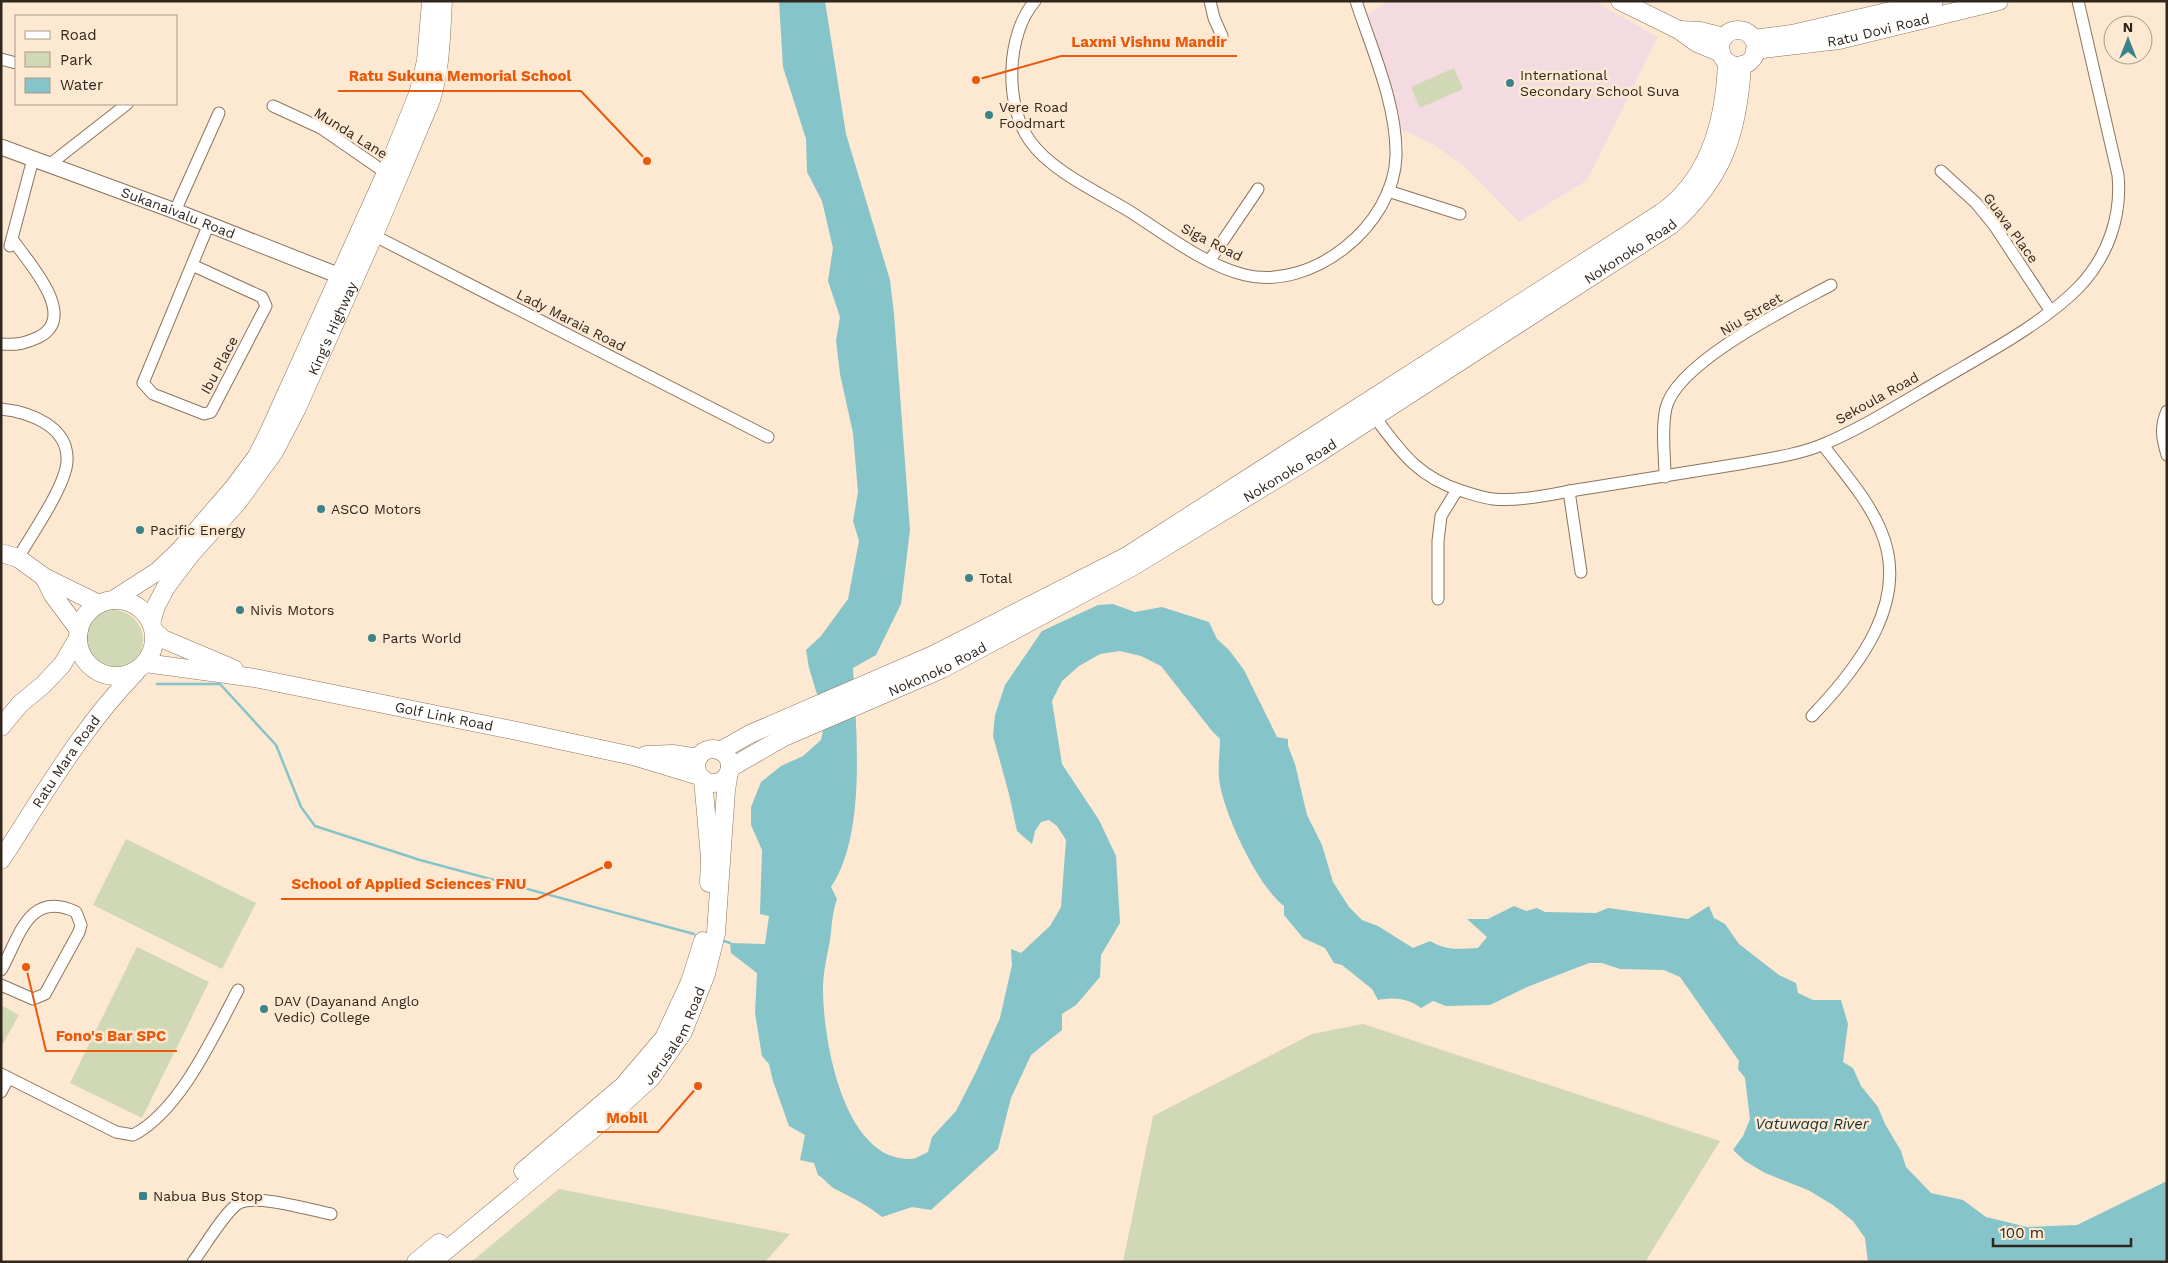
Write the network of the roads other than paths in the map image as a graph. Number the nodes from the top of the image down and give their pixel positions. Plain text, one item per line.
1 (431, 1) edge
2 (443, 1) edge
3 (1210, 1) edge
4 (1356, 1) edge
5 (1620, 1) edge
6 (1934, 1) edge
7 (1999, 1) edge
8 (1031, 2) edge
9 (2078, 3) edge
10 (1222, 36) dead end
11 (1754, 45) junction
12 (1728, 55) junction
13 (1, 59) edge
14 (15, 63) edge
15 (126, 105) edge
16 (273, 106) dead end
17 (219, 113) dead end
18 (1, 147) edge
19 (33, 159) junction
20 (49, 165) junction
21 (1940, 171) dead end
22 (386, 173) junction
23 (1258, 189) dead end
24 (1388, 191) junction
25 (175, 211) junction
26 (1460, 214) dead end
27 (208, 226) junction
28 (367, 232) junction
29 (1210, 260) junction
30 (192, 265) junction
31 (347, 279) junction
32 (1831, 285) dead end
33 (2050, 310) junction
34 (1, 344) edge
35 (1, 409) edge
36 (1369, 410) junction
37 (2167, 411) edge
38 (768, 438) dead end
39 (1823, 445) junction
40 (2167, 454) edge
41 (1664, 477) junction
42 (1457, 490) junction
43 (1569, 491) junction
44 (10, 555) edge
45 (1581, 572) dead end
46 (44, 577) junction
47 (1438, 599) dead end
48 (106, 602) junction
49 (153, 627) junction
50 (78, 634) junction
51 (142, 666) junction
52 (255, 678) junction
53 (1812, 716) dead end
54 (813, 717) junction
55 (1, 727) edge
56 (720, 750) junction
57 (633, 756) junction
58 (698, 758) junction
59 (730, 770) junction
60 (701, 778) junction
61 (1, 860) edge
62 (1, 970) edge
63 (1, 985) edge
64 (238, 990) dead end
65 (5, 1077) edge
66 (1, 1092) edge
67 (331, 1214) dead end
68 (193, 1262) edge
69 (416, 1262) edge
70 (432, 1262) edge

1 - 22 main road, King's Highway
2 - 28 main road, King's Highway
3 - 10 street
4 - 24 street, Siga Road
5 - 12 main road
6 - 11 main road, Ratu Dovi Road
7 - 11 main road, Ratu Dovi Road
8 - 29 street, Siga Road
9 - 33 street, Sekoula Road
11 - 12 main road
11 - 12 main road
12 - 36 main road, Nokonoko Road
13 - 14 street
15 - 20 street
16 - 22 street, Munda Lane
17 - 25 street
18 - 19 main road, Sukanaivalu Road
19 - 20 main road, Sukanaivalu Road
19 - 34 street
20 - 25 main road, Sukanaivalu Road
21 - 33 street, Guava Place
22 - 28 main road, King's Highway
23 - 29 street
24 - 26 street
24 - 29 street, Siga Road
25 - 27 main road, Sukanaivalu Road
27 - 30 street, Ibu Place
27 - 31 main road, Sukanaivalu Road
28 - 31 main road, King's Highway
28 - 38 street, Lady Maraia Road
30 - 30 street, Ibu Place
31 - 48 main road, King's Highway
31 - 49 main road, King's Highway
32 - 41 street, Niu Street
33 - 39 street, Sekoula Road
35 - 44 street
36 - 42 street, Sekoula Road
36 - 54 main road, Nokonoko Road
37 - 40 street
39 - 41 street, Sekoula Road
39 - 53 street
41 - 43 street, Sekoula Road
42 - 43 street, Sekoula Road
42 - 47 street
43 - 45 street
44 - 46 main road
46 - 48 main road
46 - 50 main road
48 - 49 main road
48 - 50 main road
49 - 51 main road
49 - 52 main road, Golf Link Road
50 - 51 main road
50 - 55 main road
51 - 52 main road, Golf Link Road
51 - 61 main road, Ratu Mara Road
52 - 57 main road, Golf Link Road
54 - 56 main road, Nokonoko Road
54 - 59 main road, Nokonoko Road
56 - 58 main road
56 - 59 main road
57 - 58 main road, Golf Link Road
57 - 60 main road, Golf Link Road
58 - 60 main road
59 - 60 main road
59 - 70 main road, Jerusalem Road
60 - 69 main road, Jerusalem Road
62 - 63 street
64 - 65 street
65 - 66 street
67 - 68 street

